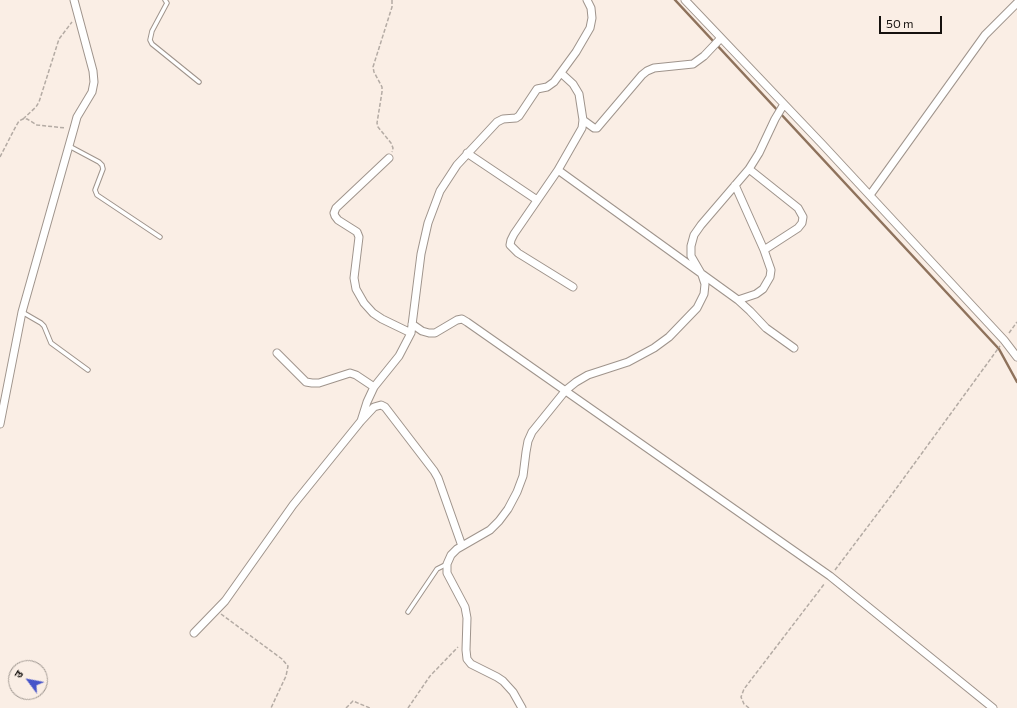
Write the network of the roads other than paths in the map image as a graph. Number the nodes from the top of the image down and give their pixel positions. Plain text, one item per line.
1 (74, 0) edge
2 (165, 0) edge
3 (588, 0) edge
4 (685, 0) edge
5 (1017, 3) edge
6 (717, 42) junction
7 (561, 73) junction
8 (199, 82) dead end
9 (783, 107) junction
10 (583, 120) junction
11 (69, 146) junction
12 (467, 153) junction
13 (389, 158) road end
14 (749, 169) junction
15 (558, 170) junction
16 (735, 185) junction
17 (870, 195) junction
18 (537, 200) junction
19 (160, 237) dead end
20 (764, 250) junction
21 (702, 275) junction
22 (573, 287) dead end
23 (738, 300) junction
24 (22, 312) junction
25 (412, 324) junction
26 (411, 333) junction
27 (794, 348) dead end
28 (276, 353) dead end
29 (1017, 357) edge
30 (88, 370) dead end
31 (374, 387) junction
32 (566, 390) junction
33 (361, 421) junction
34 (0, 424) edge
35 (462, 546) junction
36 (447, 564) junction
37 (408, 612) dead end
38 (194, 633) dead end
39 (522, 708) edge
40 (993, 708) edge

1 - 11 street
2 - 8 lane
3 - 7 street
4 - 6 street
5 - 17 street
6 - 9 street
6 - 10 street
7 - 10 street
7 - 12 street
9 - 14 street
9 - 17 street
10 - 15 street
11 - 19 lane
11 - 24 street
12 - 18 street
12 - 25 street
13 - 26 street
14 - 16 street
14 - 20 street
15 - 18 street
15 - 21 street
16 - 20 street
16 - 21 street
17 - 29 street
18 - 22 street
20 - 23 street
21 - 23 street
21 - 32 street
23 - 27 street
24 - 30 lane
24 - 34 street
25 - 26 street
25 - 32 street
26 - 31 street
28 - 31 street
31 - 33 street
32 - 35 street
32 - 40 street
33 - 35 street
33 - 38 street
35 - 36 street
36 - 37 lane
36 - 39 street

